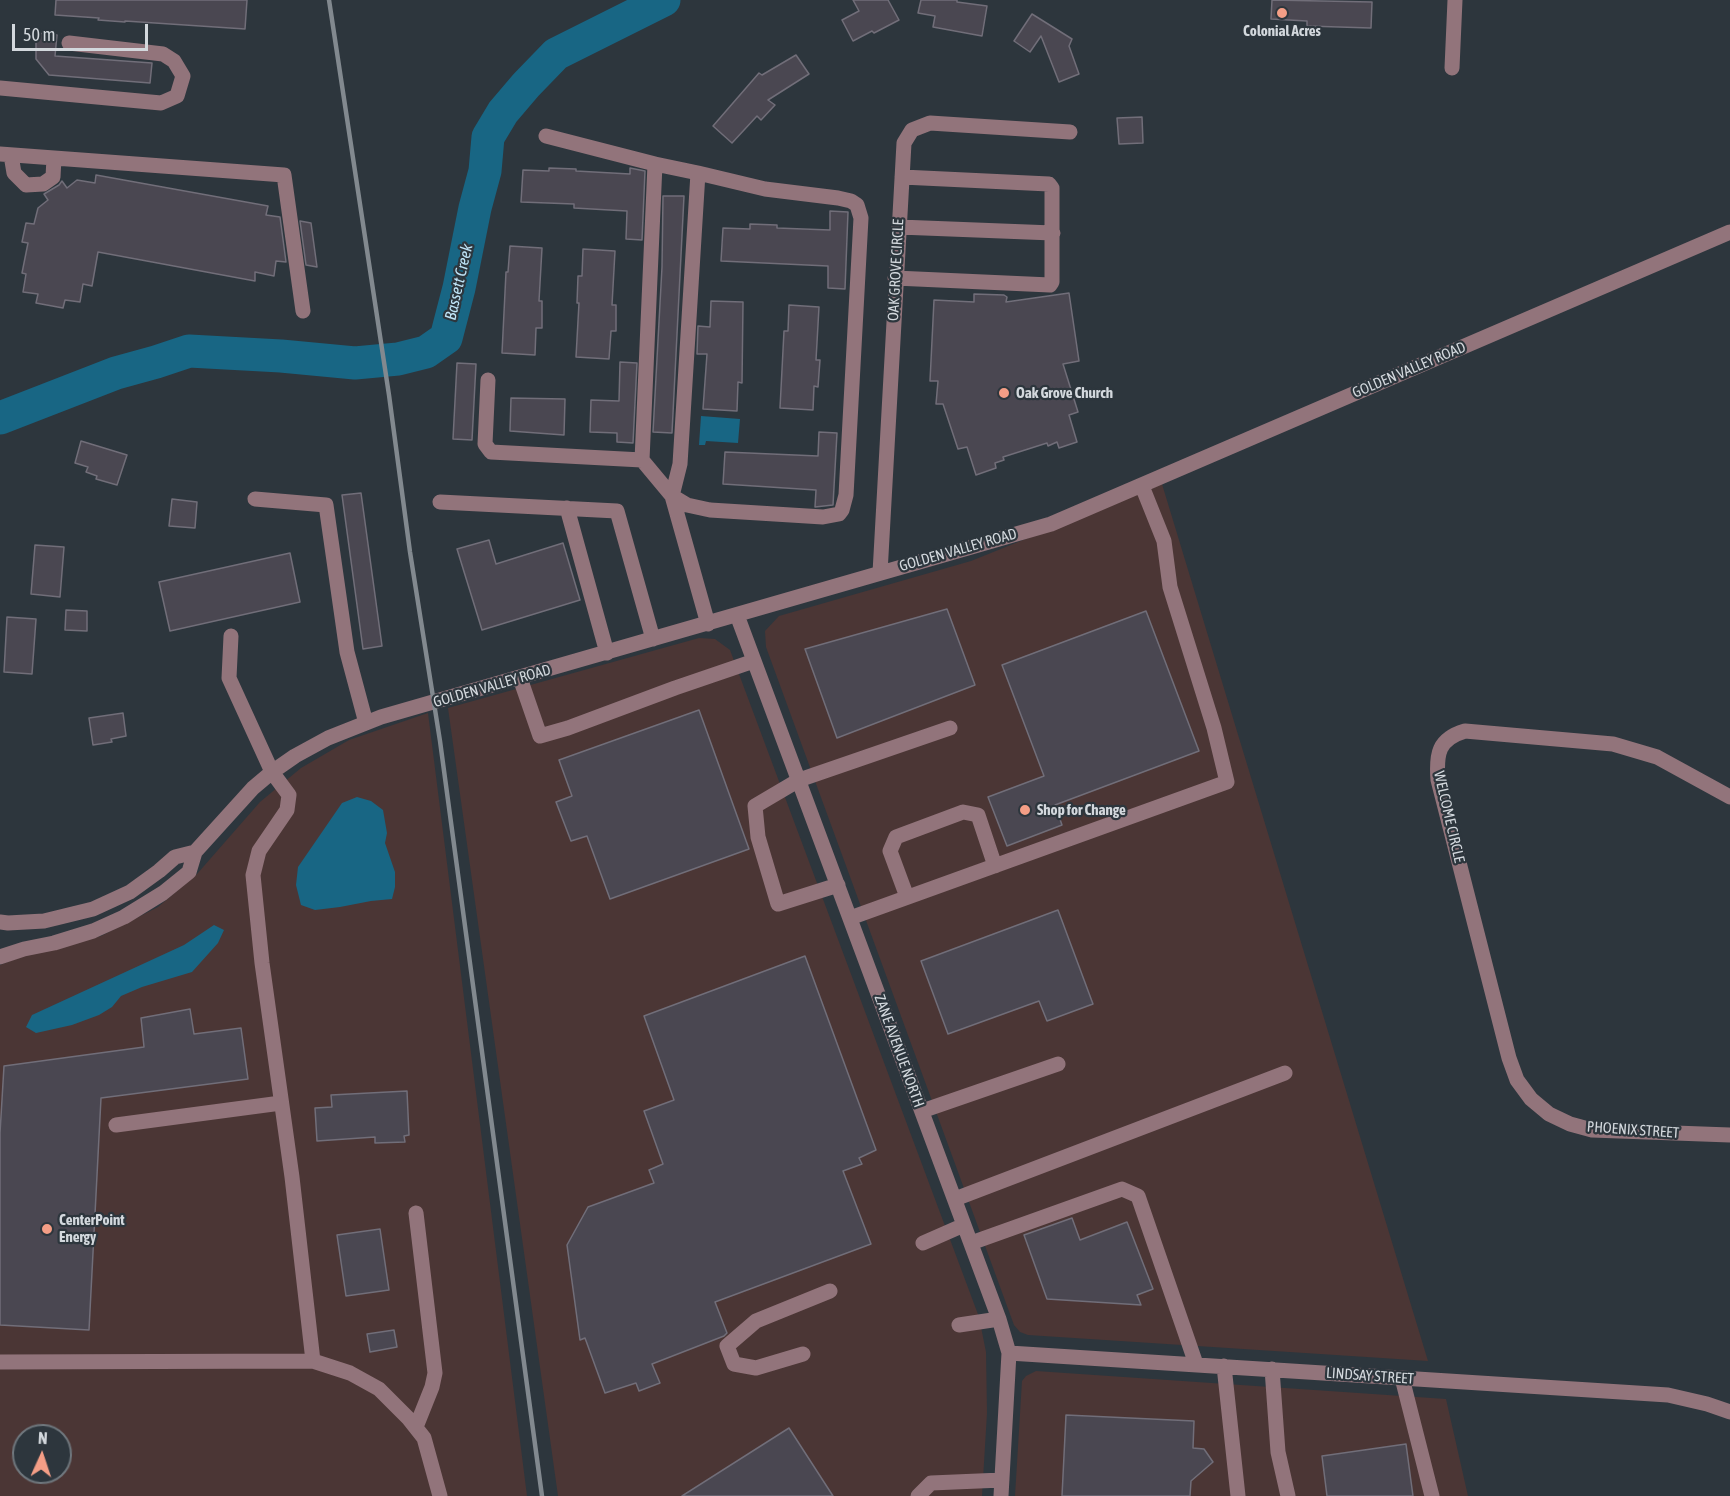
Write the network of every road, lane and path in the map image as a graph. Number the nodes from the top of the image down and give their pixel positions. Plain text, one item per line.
1 (1455, 0) edge
2 (69, 42) dead end
3 (1452, 68) dead end
4 (0, 88) edge
5 (1070, 132) dead end
6 (546, 136) dead end
7 (5, 154) edge
8 (54, 158) junction
9 (655, 164) junction
10 (698, 173) junction
11 (902, 177) junction
12 (899, 227) junction
13 (1730, 232) edge
14 (1053, 233) junction
15 (896, 278) junction
16 (303, 311) dead end
17 (488, 380) dead end
18 (642, 460) junction
19 (1142, 486) junction
20 (672, 496) junction
21 (255, 499) dead end
22 (440, 502) dead end
23 (567, 508) junction
24 (880, 573) junction
25 (737, 615) junction
26 (708, 624) junction
27 (231, 636) dead end
28 (653, 639) junction
29 (607, 653) junction
30 (754, 661) junction
31 (519, 678) junction
32 (366, 723) junction
33 (950, 728) dead end
34 (272, 772) junction
35 (799, 780) junction
36 (1730, 797) edge
37 (195, 852) junction
38 (995, 866) junction
39 (838, 885) junction
40 (907, 897) junction
41 (850, 918) junction
42 (0, 922) edge
43 (0, 957) edge
44 (1058, 1064) dead end
45 (1285, 1073) dead end
46 (1517, 1080) joint
47 (281, 1103) junction
48 (922, 1111) junction
49 (116, 1125) dead end
50 (1730, 1135) edge
51 (955, 1199) junction
52 (416, 1213) dead end
53 (964, 1225) junction
54 (923, 1243) dead end
55 (971, 1243) junction
56 (830, 1291) dead end
57 (999, 1319) junction
58 (959, 1325) dead end
59 (1009, 1353) junction
60 (803, 1354) dead end
61 (313, 1361) junction
62 (0, 1362) edge
63 (1196, 1364) junction
64 (1224, 1366) junction
65 (1272, 1369) junction
66 (1402, 1378) junction
67 (1730, 1412) edge
68 (416, 1427) junction
69 (1002, 1480) junction
70 (440, 1496) edge
71 (918, 1496) edge
72 (1001, 1496) edge
73 (1238, 1496) edge
74 (1288, 1496) edge
75 (1432, 1496) edge

1 - 3 street
2 - 4 street
5 - 11 street, OAK GROVE CIRCLE
6 - 9 street
7 - 8 street
7 - 8 street
8 - 16 street
9 - 10 street
9 - 18 street
10 - 20 street
10 - 20 street
11 - 12 street, OAK GROVE CIRCLE
11 - 14 street
12 - 14 street
12 - 15 street, OAK GROVE CIRCLE
13 - 19 street, GOLDEN VALLEY ROAD
14 - 15 street
15 - 24 street, OAK GROVE CIRCLE
17 - 18 street
18 - 20 street
19 - 24 street, GOLDEN VALLEY ROAD
19 - 38 street
20 - 26 street
21 - 32 street
22 - 23 street
23 - 28 street
23 - 29 street
24 - 25 street, GOLDEN VALLEY ROAD
25 - 26 street, GOLDEN VALLEY ROAD
25 - 30 street, ZANE AVENUE NORTH
26 - 28 street, GOLDEN VALLEY ROAD
27 - 34 street
28 - 29 street, GOLDEN VALLEY ROAD
29 - 31 street, GOLDEN VALLEY ROAD
30 - 31 street
30 - 35 street, ZANE AVENUE NORTH
31 - 32 street, GOLDEN VALLEY ROAD
32 - 34 street, GOLDEN VALLEY ROAD
33 - 35 street
34 - 37 street, GOLDEN VALLEY ROAD
34 - 47 street
35 - 39 street, ZANE AVENUE NORTH
35 - 39 street
36 - 46 street, WELCOME CIRCLE
37 - 42 street, GOLDEN VALLEY ROAD
37 - 43 street, GOLDEN VALLEY ROAD
38 - 40 street
38 - 40 street
39 - 41 street, ZANE AVENUE NORTH
40 - 41 street
41 - 48 street, ZANE AVENUE NORTH
44 - 48 street
45 - 51 street
46 - 50 street, PHOENIX STREET
47 - 49 street
47 - 61 street
48 - 51 street, ZANE AVENUE NORTH
51 - 53 street, ZANE AVENUE NORTH
52 - 68 street
53 - 54 street
53 - 55 street, ZANE AVENUE NORTH
55 - 57 street, ZANE AVENUE NORTH
55 - 63 street
56 - 60 street
57 - 58 street
57 - 59 street, ZANE AVENUE NORTH
59 - 63 street, LINDSAY STREET
59 - 69 street, ZANE AVENUE NORTH
61 - 62 street
61 - 68 street
63 - 64 street, LINDSAY STREET
64 - 65 street, LINDSAY STREET
64 - 73 street
65 - 66 street, LINDSAY STREET
65 - 74 street
66 - 67 street, LINDSAY STREET
66 - 75 street
68 - 70 street
69 - 71 street
69 - 72 street, ZANE AVENUE NORTH

